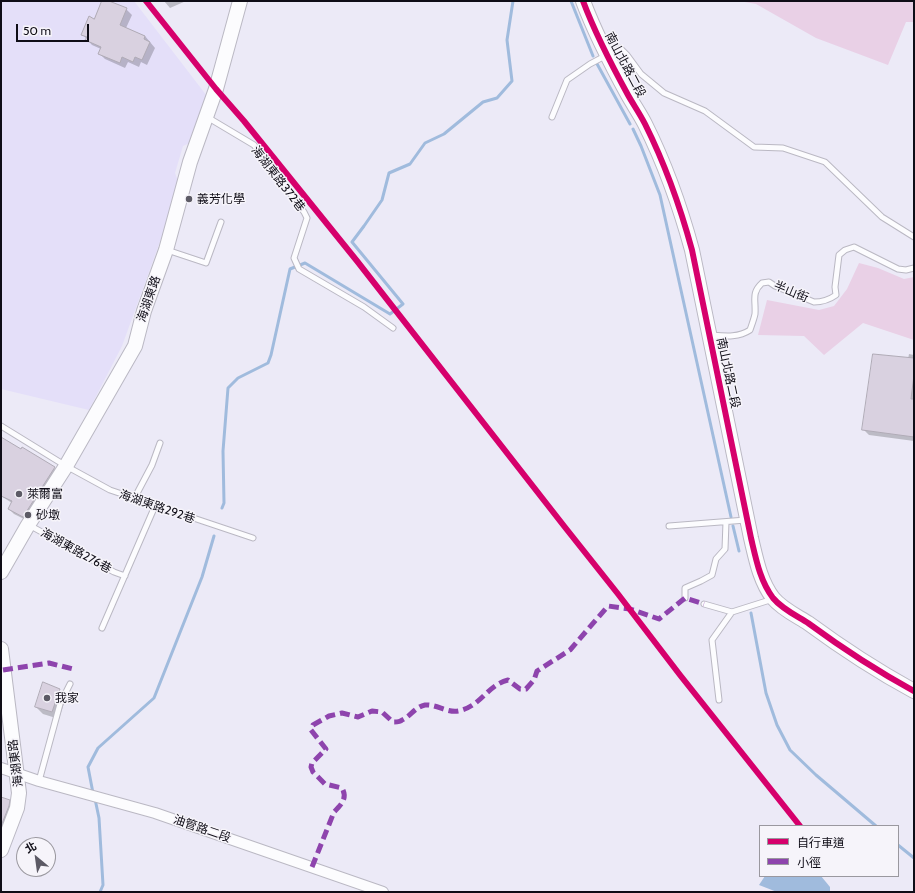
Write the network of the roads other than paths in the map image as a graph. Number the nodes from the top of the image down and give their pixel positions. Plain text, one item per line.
1 (240, 1) edge
2 (582, 1) edge
3 (607, 55) junction
4 (207, 117) junction
5 (552, 117) dead end
6 (221, 222) dead end
7 (914, 237) edge
8 (166, 250) junction
9 (914, 268) edge
10 (393, 328) dead end
11 (709, 335) junction
12 (1, 426) edge
13 (160, 442) dead end
14 (66, 466) junction
15 (134, 499) junction
16 (155, 506) junction
17 (747, 520) junction
18 (726, 522) junction
19 (28, 525) junction
20 (669, 526) dead end
21 (253, 538) dead end
22 (1, 572) edge
23 (125, 576) junction
24 (685, 598) dead end
25 (774, 599) junction
26 (704, 604) dead end
27 (732, 612) junction
28 (102, 628) dead end
29 (1, 649) edge
30 (2, 674) edge
31 (70, 684) dead end
32 (914, 691) edge
33 (719, 700) dead end
34 (1, 768) edge
35 (17, 773) junction
36 (39, 781) junction
37 (1, 850) edge
38 (383, 892) edge

1 - 4 street, 海湖東路
2 - 3 street, 南山北路二段
3 - 5 lane
3 - 7 lane
3 - 11 street, 南山北路二段
4 - 8 street, 海湖東路
4 - 10 lane, 海湖東路372巷
6 - 8 lane
8 - 14 street, 海湖東路
9 - 11 lane, 半山街
11 - 17 street, 南山北路二段
12 - 14 lane, 海湖東路292巷
13 - 15 lane
14 - 15 lane, 海湖東路292巷
14 - 19 street, 海湖東路
15 - 16 lane, 海湖東路292巷
16 - 21 lane, 海湖東路292巷
16 - 23 lane, 海湖東路276巷
17 - 18 lane
17 - 25 street, 南山北路二段
18 - 20 lane
18 - 24 lane
19 - 22 street, 海湖東路
19 - 23 lane, 海湖東路276巷
23 - 28 lane, 海湖東路276巷
25 - 27 lane
25 - 32 street, 南山北路二段
26 - 27 lane
27 - 33 lane
29 - 30 street, 海湖東路
30 - 35 street, 海湖東路
31 - 36 lane
34 - 35 street, 油管路二段
35 - 36 street, 油管路二段
35 - 37 street, 海湖東路
36 - 38 street, 油管路二段

